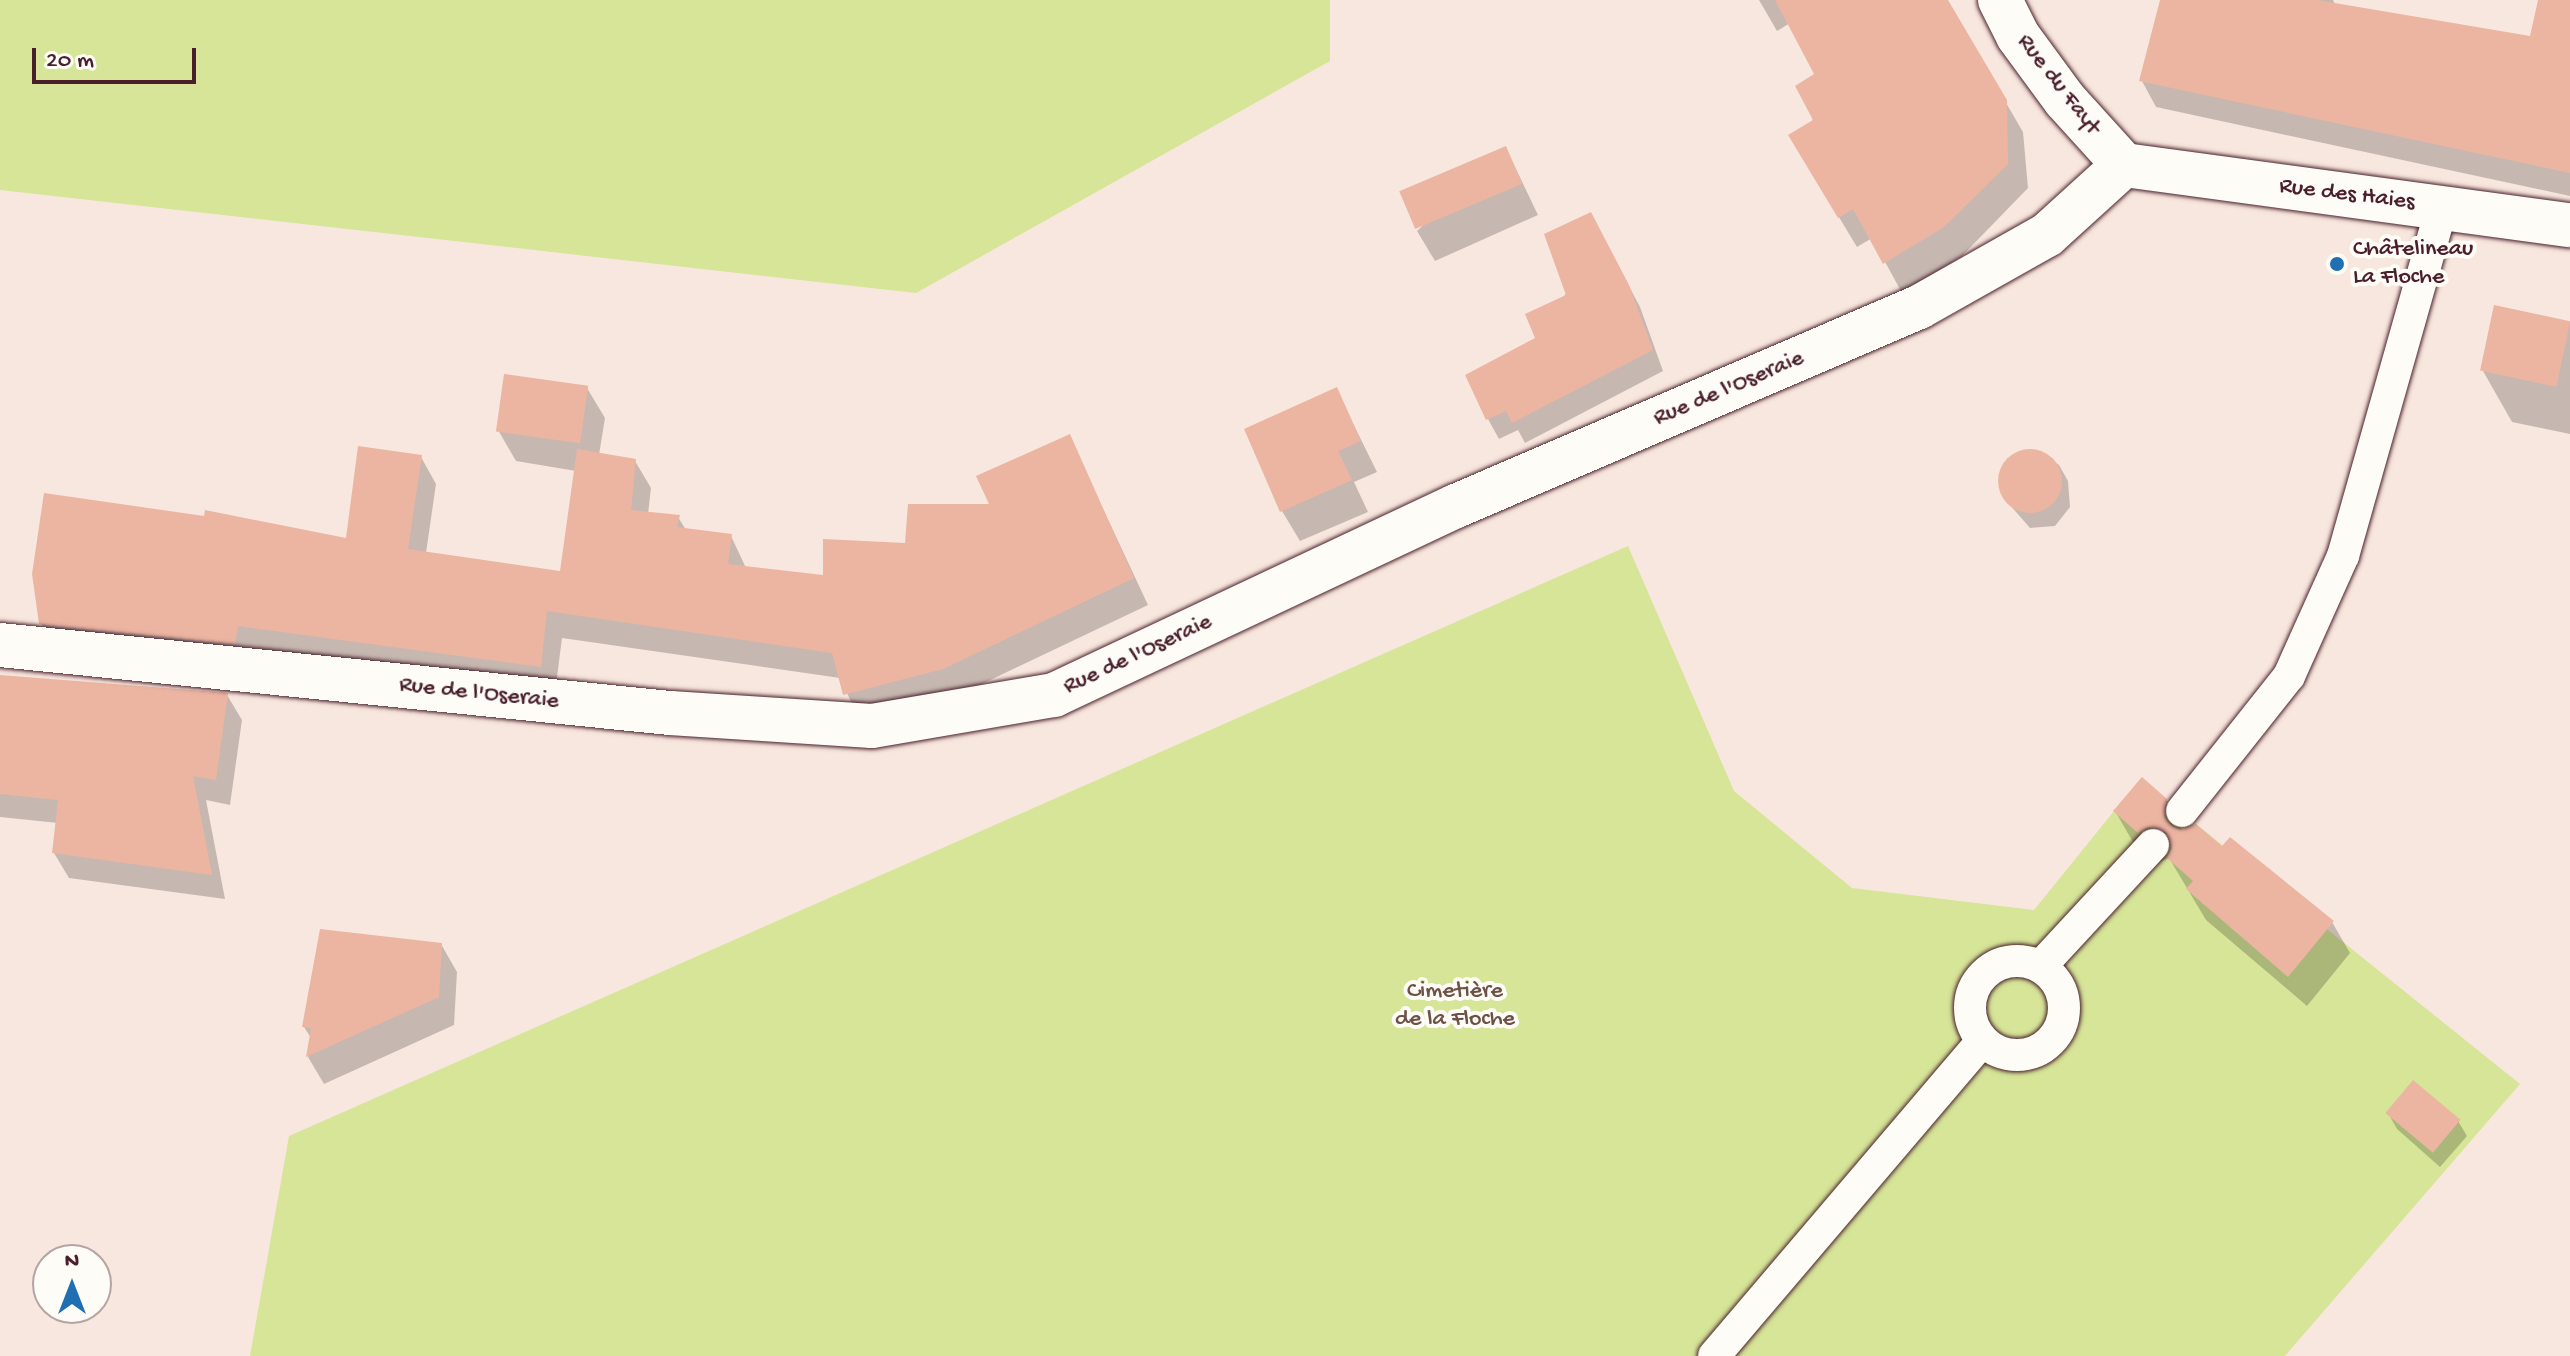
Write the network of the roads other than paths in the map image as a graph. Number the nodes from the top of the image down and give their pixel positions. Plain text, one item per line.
1 (2000, 0) edge
2 (2124, 165) junction
3 (2442, 207) junction
4 (2570, 225) edge
5 (0, 645) edge
6 (2182, 811) dead end
7 (2153, 845) dead end
8 (2041, 966) junction
9 (1982, 1041) junction
10 (1714, 1356) edge

1 - 2 street, Rue du Fayt
2 - 3 street, Rue des Haies
2 - 5 street, Rue de l'Oseraie
3 - 4 street, Rue des Haies
3 - 6 lane
7 - 8 lane
8 - 9 lane
8 - 9 lane
9 - 10 lane

